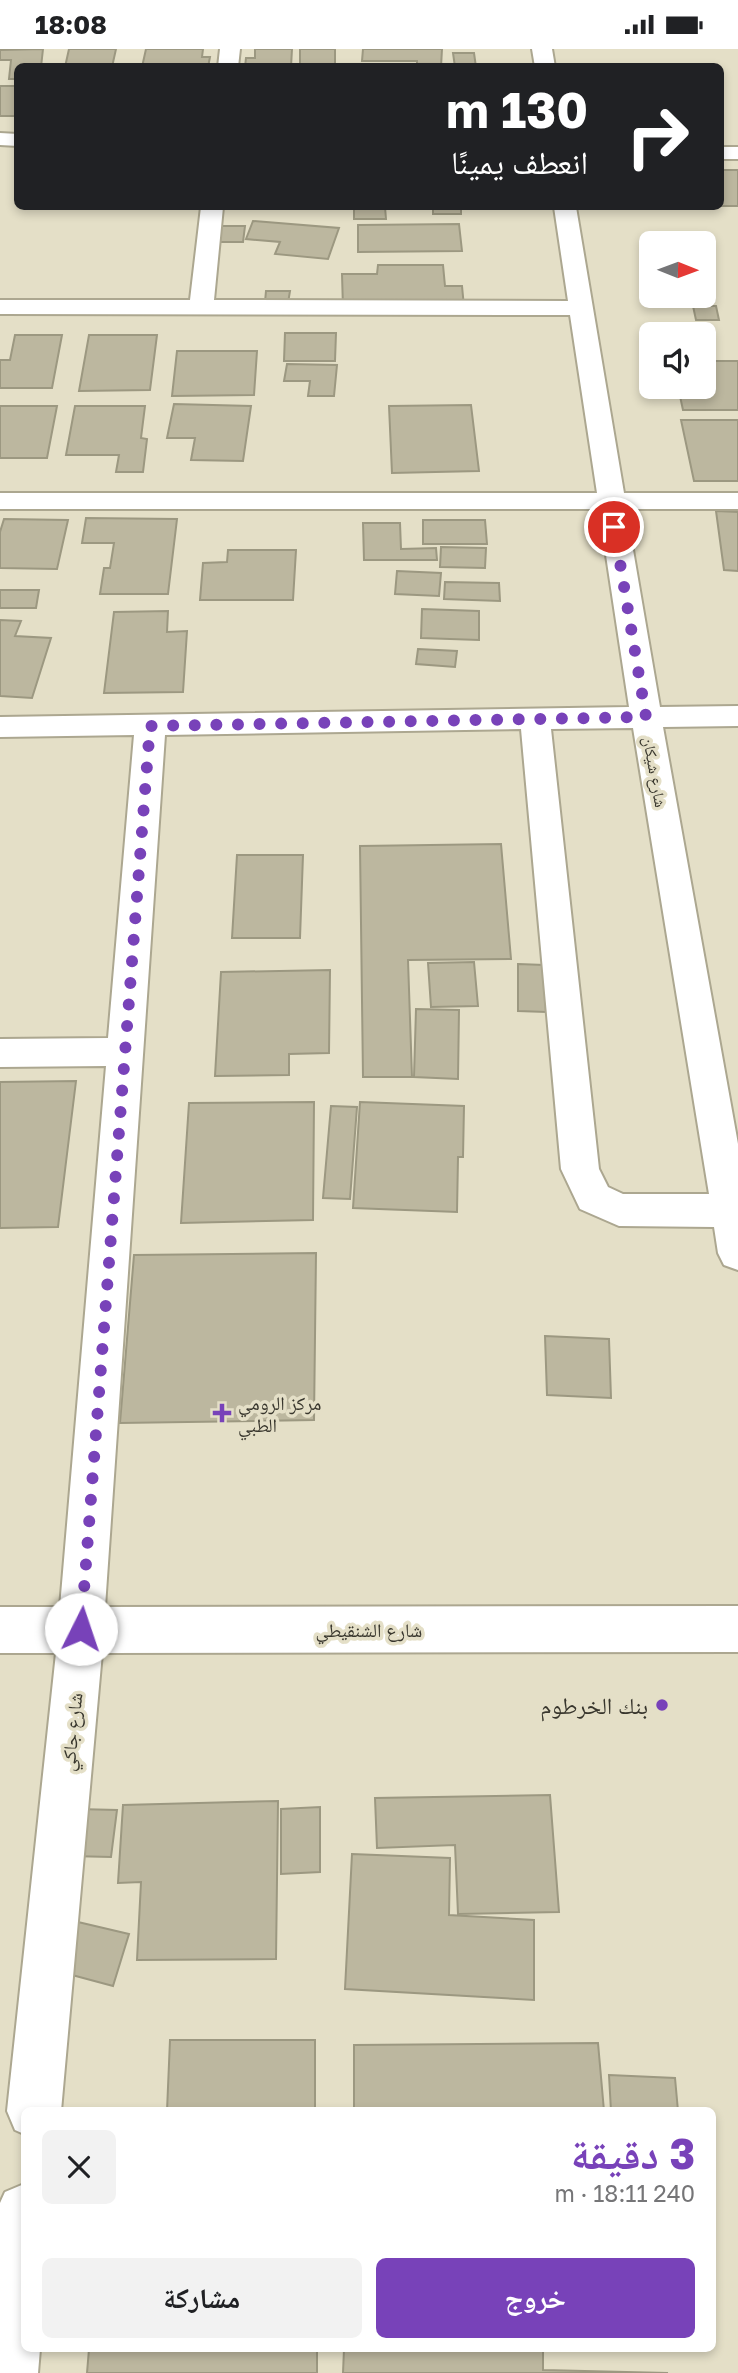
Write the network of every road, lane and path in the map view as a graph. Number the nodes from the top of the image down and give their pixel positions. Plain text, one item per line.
1 (212, 210) edge
2 (565, 210) edge
3 (0, 307) edge
4 (580, 308) junction
5 (201, 309) junction
6 (610, 499) junction
7 (0, 501) edge
8 (738, 501) edge
9 (738, 716) edge
10 (646, 717) junction
11 (535, 718) junction
12 (150, 726) junction
13 (0, 727) edge
14 (125, 1052) junction
15 (0, 1053) edge
16 (731, 1211) junction
17 (738, 1253) edge
18 (81, 1629) junction
19 (738, 1629) edge
20 (0, 1630) edge
21 (34, 2107) edge
22 (21, 2243) edge
23 (9, 2373) edge

1 - 5 street
2 - 4 street, شارع شيكان
3 - 5 street
4 - 5 street
4 - 6 street, شارع شيكان
6 - 7 street
6 - 8 street
6 - 10 street, شارع شيكان
9 - 10 street
10 - 11 street
10 - 16 street, شارع شيكان
11 - 12 street
11 - 16 street
12 - 13 street
12 - 14 street, شارع جاكي
14 - 15 street
14 - 18 street, شارع جاكي
16 - 17 street, شارع شيكان
18 - 19 street, شارع الشنقيطي
18 - 20 street, شارع الشنقيطي
18 - 21 street, شارع جاكي
22 - 23 street

